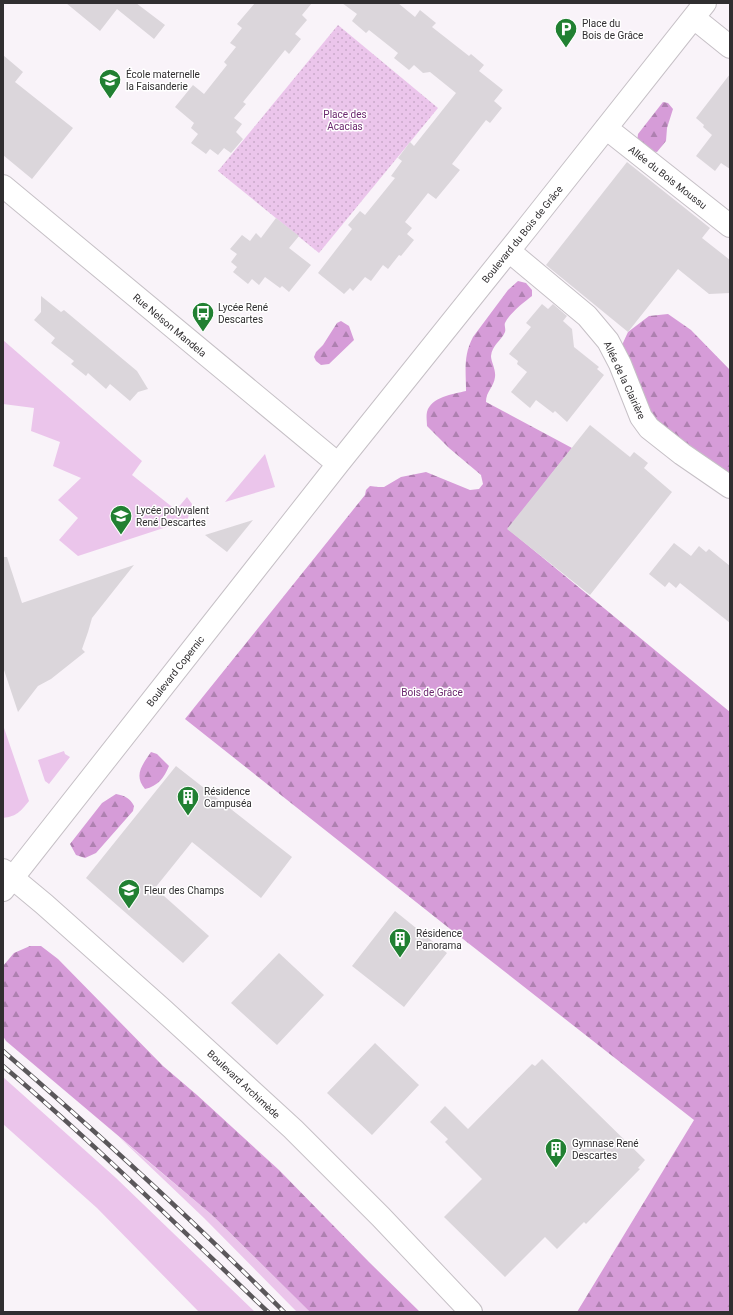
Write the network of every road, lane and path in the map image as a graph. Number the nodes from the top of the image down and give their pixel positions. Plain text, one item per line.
1 (700, 10) edge
2 (730, 47) edge
3 (606, 128) junction
4 (3, 186) edge
5 (730, 226) edge
6 (509, 251) junction
7 (338, 464) junction
8 (730, 487) edge
9 (6, 879) edge
10 (471, 1312) edge

1 - 2 street
1 - 3 street, Boulevard du Bois de Grâce
3 - 5 street, Allée du Bois Moussu
3 - 6 street, Boulevard du Bois de Grâce
4 - 7 street, Rue Nelson Mandela
6 - 7 street, Boulevard du Bois de Grâce
6 - 8 street, Allée de la Clairière
7 - 9 street, Boulevard Copernic
9 - 10 street, Boulevard Archimède

